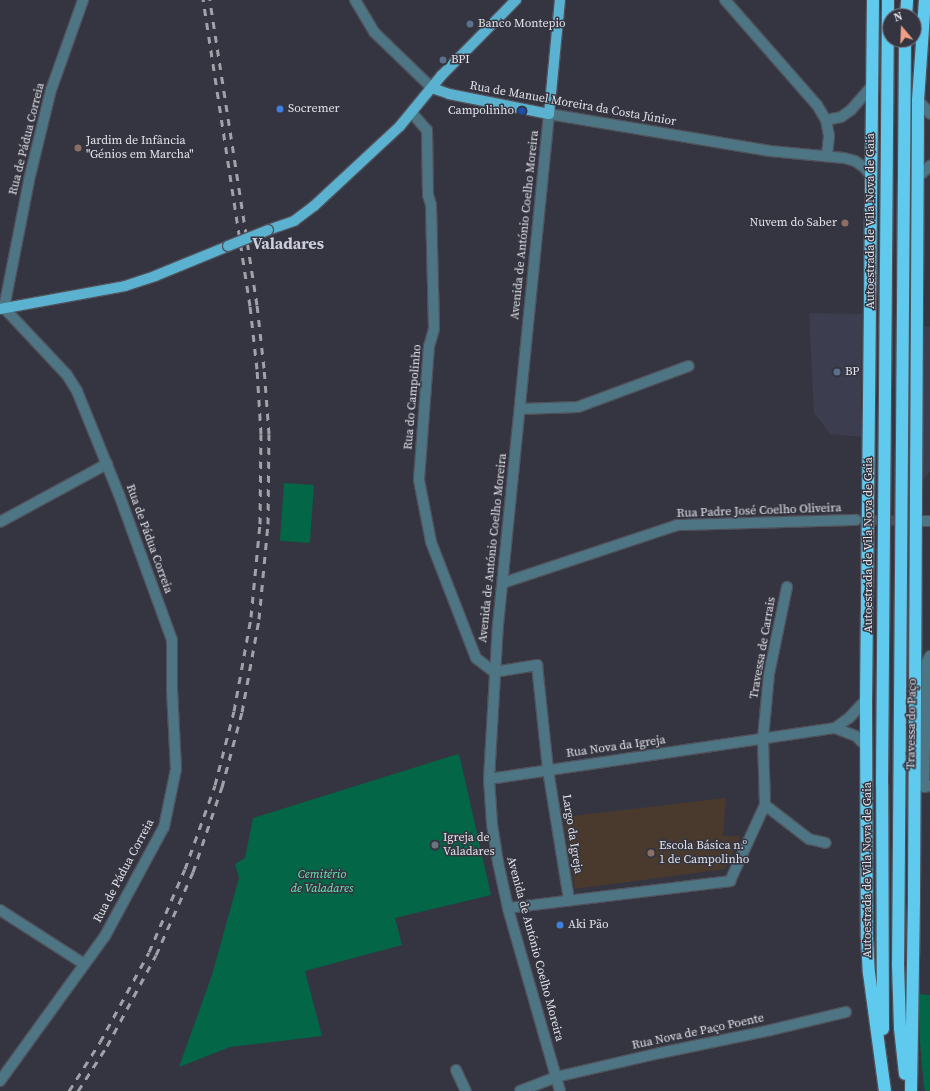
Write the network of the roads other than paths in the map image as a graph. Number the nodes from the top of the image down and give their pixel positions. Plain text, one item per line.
1 (83, 0) edge
2 (355, 0) edge
3 (516, 0) edge
4 (560, 0) edge
5 (724, 0) edge
6 (873, 0) edge
7 (888, 0) edge
8 (925, 0) edge
9 (905, 48) edge
10 (871, 87) junction
11 (432, 88) junction
12 (918, 100) junction
13 (412, 113) junction
14 (549, 114) junction
15 (930, 114) edge
16 (826, 120) junction
17 (827, 156) junction
18 (930, 166) edge
19 (871, 176) junction
20 (917, 178) junction
21 (2, 309) edge
22 (689, 366) dead end
23 (520, 409) junction
24 (107, 464) junction
25 (856, 520) tunnel mouth
26 (0, 522) edge
27 (503, 583) junction
28 (787, 587) dead end
29 (930, 656) edge
30 (494, 672) junction
31 (866, 700) junction
32 (835, 728) junction
33 (763, 738) junction
34 (866, 746) junction
35 (548, 770) junction
36 (489, 779) junction
37 (930, 786) edge
38 (765, 804) junction
39 (826, 843) dead end
40 (569, 900) junction
41 (508, 908) junction
42 (0, 910) edge
43 (84, 964) junction
44 (846, 1012) dead end
45 (456, 1070) dead end
46 (556, 1077) junction
47 (0, 1081) edge
48 (466, 1091) edge
49 (520, 1091) edge
50 (560, 1091) edge
51 (885, 1091) edge
52 (908, 1091) edge
53 (912, 1091) edge

1 - 21 street, Rua de Pádua Correia
2 - 11 street, Rua de Manuel Moreira da Costa Júnior
3 - 11 main road
4 - 14 main road, Avenida de António Coelho Moreira
5 - 16 street
6 - 10 highway
7 - 51 highway, Autoestrada de Vila Nova de Gaia
8 - 12 highway
9 - 52 highway
10 - 16 street
10 - 19 highway
11 - 13 main road
11 - 14 main road, Rua de Manuel Moreira da Costa Júnior
12 - 15 street
12 - 20 highway
13 - 21 main road, bridge
13 - 30 street, Rua do Campolinho
14 - 17 street, Rua de Manuel Moreira da Costa Júnior
14 - 23 street, Avenida de António Coelho Moreira
16 - 17 street
17 - 19 street, Rua de Manuel Moreira da Costa Júnior
18 - 20 street
19 - 31 highway
20 - 53 highway
21 - 24 street, Rua de Pádua Correia
22 - 23 street
23 - 27 street, Avenida de António Coelho Moreira
24 - 26 street
24 - 43 street, Rua de Pádua Correia
25 - 27 street, Rua Padre José Coelho Oliveira
27 - 30 street, Avenida de António Coelho Moreira
28 - 33 street, Travessa de Carrais
29 - 37 street, Travessa do Paço
30 - 35 street
30 - 36 street, Avenida de António Coelho Moreira
31 - 32 street, Rua Nova da Igreja
31 - 34 highway
32 - 33 street, Rua Nova da Igreja
32 - 34 street, Rua Nova da Igreja
33 - 35 street, Rua Nova da Igreja
33 - 38 street, Travessa de Carrais
34 - 51 highway
35 - 36 street
35 - 40 street, Largo da Igreja
36 - 41 street, Avenida de António Coelho Moreira
38 - 39 street
38 - 40 street
40 - 41 street
41 - 46 street, Avenida de António Coelho Moreira
42 - 43 street
43 - 47 street, Rua de Pádua Correia
44 - 46 street, Rua Nova de Paço Poente
45 - 48 street
46 - 49 street, Rua Nova de Paço Poente
46 - 50 street, Avenida de António Coelho Moreira

